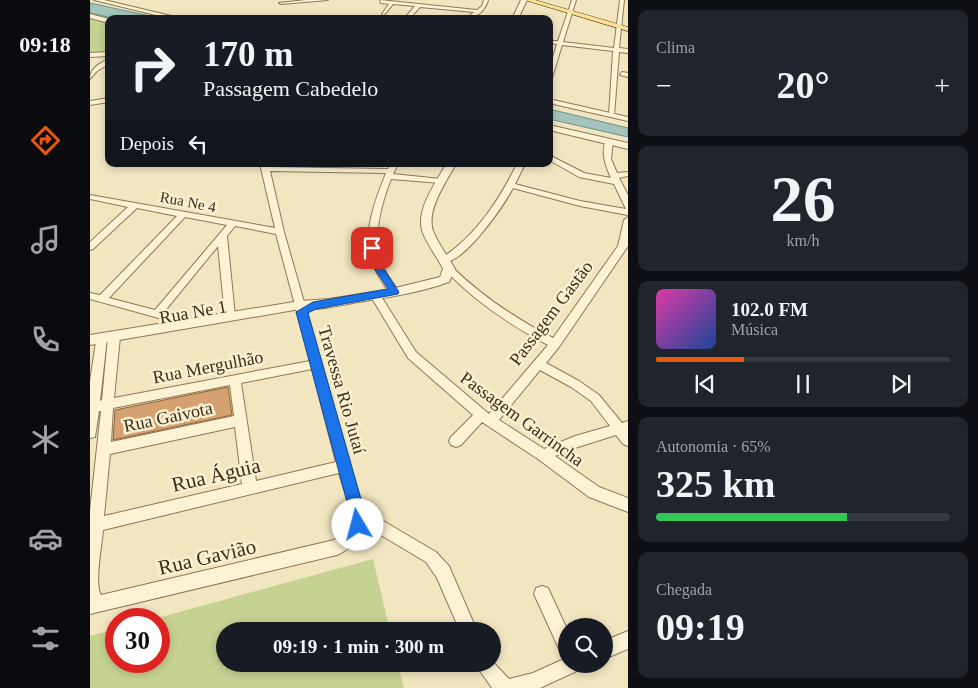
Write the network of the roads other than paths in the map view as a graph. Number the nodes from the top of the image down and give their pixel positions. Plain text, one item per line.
1 (97, 0) edge
2 (326, 0) edge
3 (431, 0) edge
4 (477, 0) edge
5 (524, 0) edge
6 (528, 0) edge
7 (574, 0) edge
8 (622, 0) edge
9 (295, 1) edge
10 (382, 1) edge
11 (486, 1) edge
12 (281, 3) dead end
13 (392, 3) junction
14 (421, 5) junction
15 (476, 12) junction
16 (570, 12) junction
17 (384, 14) dead end
18 (163, 15) edge
19 (410, 15) edge
20 (473, 15) edge
21 (517, 15) edge
22 (90, 16) edge
23 (105, 20) edge
24 (619, 26) junction
25 (628, 29) edge
26 (553, 43) edge
27 (560, 44) junction
28 (616, 50) junction
29 (628, 51) edge
30 (105, 54) edge
31 (90, 55) edge
32 (105, 63) edge
33 (553, 66) edge
34 (93, 70) edge
35 (90, 77) edge
36 (105, 101) edge
37 (553, 102) edge
38 (90, 103) edge
39 (612, 115) junction
40 (628, 118) edge
41 (553, 129) edge
42 (609, 141) junction
43 (628, 146) edge
44 (553, 159) edge
45 (265, 167) edge
46 (296, 167) edge
47 (449, 167) edge
48 (520, 167) edge
49 (390, 170) edge
50 (628, 174) edge
51 (616, 179) junction
52 (441, 181) junction
53 (511, 184) junction
54 (90, 197) edge
55 (134, 206) junction
56 (628, 207) edge
57 (628, 212) edge
58 (184, 214) junction
59 (628, 220) edge
60 (232, 224) junction
61 (280, 232) junction
62 (222, 236) junction
63 (90, 247) edge
64 (447, 265) junction
65 (394, 292) junction
66 (90, 296) edge
67 (375, 296) junction
68 (102, 299) junction
69 (305, 307) junction
70 (158, 313) junction
71 (230, 316) junction
72 (191, 323) junction
73 (101, 343) edge
74 (555, 344) junction
75 (316, 364) junction
76 (538, 364) junction
77 (235, 380) junction
78 (100, 406) junction
79 (486, 418) junction
80 (241, 420) junction
81 (624, 427) edge
82 (90, 433) edge
83 (456, 440) dead end
84 (628, 440) edge
85 (98, 454) edge
86 (543, 455) junction
87 (345, 466) junction
88 (250, 489) junction
89 (628, 505) edge
90 (358, 513) junction
91 (93, 525) edge
92 (542, 594) dead end
93 (95, 605) edge
94 (465, 622) edge
95 (558, 628) edge
96 (628, 640) edge
97 (613, 646) edge
98 (558, 671) edge
99 (488, 672) edge
100 (507, 688) edge

1 - 18 street
2 - 9 street
3 - 14 street
4 - 11 street
5 - 21 street
6 - 16 main road
7 - 16 street
8 - 24 street
9 - 12 street
10 - 13 street
11 - 15 street
13 - 14 street
13 - 17 street
14 - 15 street
14 - 19 street
15 - 20 street
16 - 24 main road
16 - 27 street
22 - 23 street
24 - 25 main road
24 - 28 street
26 - 27 street
27 - 28 street
27 - 33 street
28 - 29 street
28 - 39 street
30 - 31 street
32 - 34 street
34 - 35 street
36 - 38 street
37 - 39 street
39 - 40 street
41 - 42 street
42 - 43 street
42 - 51 street
44 - 51 street
45 - 61 street, Travessa Rio Jutaí
46 - 49 street
47 - 52 street
48 - 53 street
49 - 52 street
49 - 65 street
50 - 51 street
51 - 56 street
52 - 64 street
53 - 57 street
53 - 64 street
54 - 55 street, Rua Ne 4
55 - 58 street, Rua Ne 4
55 - 63 street
58 - 60 street, Rua Ne 4
58 - 68 street
59 - 74 street, Passagem Gastão
60 - 61 street, Rua Ne 4
60 - 62 street
61 - 69 street, Travessa Rio Jutaí
62 - 70 street
62 - 71 street
64 - 65 street
64 - 74 street
65 - 67 street
66 - 68 street
67 - 69 street
67 - 79 street, Passagem Garrincha
68 - 70 street
69 - 71 street, Rua Ne 1
69 - 73 street, Rua Ne 1
69 - 75 street, Travessa Rio Jutaí
70 - 72 street
71 - 72 street, Rua Ne 1
72 - 73 street, Rua Ne 1
73 - 78 street
74 - 76 street, Passagem Gastão
75 - 77 street, Rua Mergulhão
75 - 87 street, Travessa Rio Jutaí
76 - 79 street, Passagem Gastão
76 - 81 street
77 - 78 street, Rua Mergulhão
77 - 80 street
78 - 82 street
78 - 85 street
79 - 83 street, Passagem Gastão
79 - 86 street, Passagem Garrincha
80 - 85 street, Rua Gaivota
80 - 88 street
81 - 84 street
81 - 86 street
85 - 91 street
86 - 89 street, Passagem Garrincha
87 - 88 street, Rua Águia
87 - 90 street, Travessa Rio Jutaí
88 - 91 street, Rua Águia
90 - 93 street, Rua Gavião
90 - 94 street
91 - 93 street
92 - 95 street
96 - 97 street
98 - 100 street
99 - 100 street

